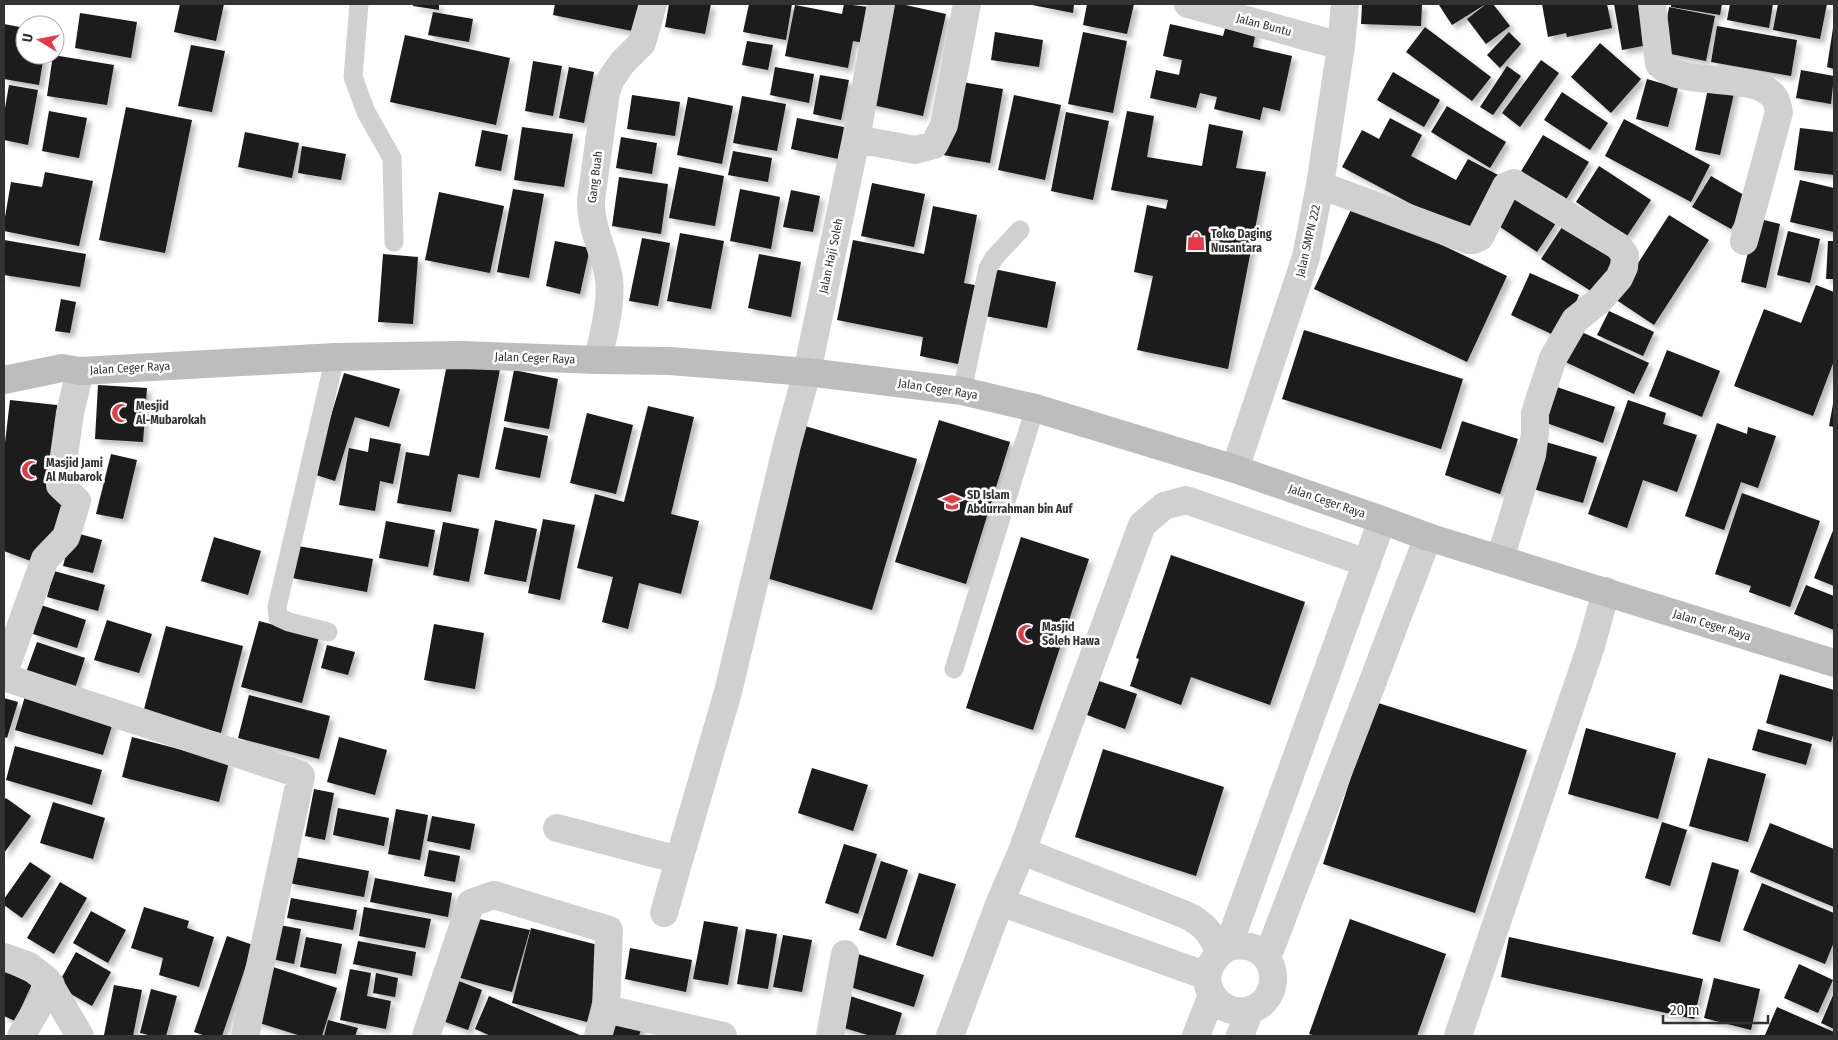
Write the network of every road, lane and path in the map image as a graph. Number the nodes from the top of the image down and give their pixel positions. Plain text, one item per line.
1 (359, 4) edge
2 (653, 4) edge
3 (881, 4) edge
4 (967, 4) edge
5 (1188, 4) edge
6 (1344, 4) edge
7 (1652, 4) edge
8 (1341, 46) junction
9 (856, 139) junction
10 (1320, 185) junction
11 (1020, 230) dead end
12 (1744, 240) dead end
13 (394, 242) dead end
14 (335, 357) junction
15 (598, 360) junction
16 (80, 371) junction
17 (807, 372) junction
18 (4, 380) edge
19 (962, 391) junction
20 (1035, 408) junction
21 (1236, 469) junction
22 (1382, 520) junction
23 (1428, 537) junction
24 (1500, 559) junction
25 (1367, 563) junction
26 (1606, 591) junction
27 (328, 632) dead end
28 (1834, 663) edge
29 (954, 669) dead end
30 (4, 672) edge
31 (4, 677) edge
32 (557, 828) dead end
33 (1022, 850) junction
34 (679, 860) junction
35 (1000, 902) junction
36 (664, 913) dead end
37 (1224, 950) junction
38 (845, 954) dead end
39 (4, 957) edge
40 (1267, 958) junction
41 (50, 985) junction
42 (1210, 986) junction
43 (606, 1009) junction
44 (1250, 1010) junction
45 (20, 1036) edge
46 (80, 1036) edge
47 (245, 1036) edge
48 (426, 1036) edge
49 (598, 1036) edge
50 (723, 1036) edge
51 (830, 1036) edge
52 (950, 1036) edge
53 (1196, 1036) edge
54 (1240, 1036) edge
55 (1458, 1036) edge

1 - 13 lane
2 - 15 street, Gang Buah
3 - 9 street, Jalan Haji Soleh
4 - 9 street
5 - 8 street, Jalan Buntu
6 - 8 street, Jalan SMPN 222
7 - 12 street
8 - 10 street, Jalan SMPN 222
9 - 17 street, Jalan Haji Soleh
10 - 21 street, Jalan SMPN 222
10 - 24 street
11 - 19 lane
14 - 15 main road, Jalan Ceger Raya
14 - 16 main road, Jalan Ceger Raya
14 - 27 lane
15 - 17 main road, Jalan Ceger Raya
16 - 18 main road, Jalan Ceger Raya
16 - 30 street
17 - 19 main road, Jalan Ceger Raya
17 - 34 street, Jalan Haji Soleh
19 - 20 main road, Jalan Ceger Raya
20 - 21 main road, Jalan Ceger Raya
20 - 29 lane
21 - 22 main road, Jalan Ceger Raya
22 - 23 main road, Jalan Ceger Raya
22 - 25 street
23 - 24 main road, Jalan Ceger Raya
23 - 40 street
24 - 26 main road, Jalan Ceger Raya
25 - 33 street
25 - 37 street
26 - 28 main road, Jalan Ceger Raya
26 - 55 street
31 - 47 street
32 - 34 street
33 - 35 street
33 - 37 street
34 - 36 street, Jalan Haji Soleh
35 - 42 street
35 - 52 street
37 - 40 street
37 - 42 street
38 - 51 street
39 - 41 street
40 - 44 street
41 - 45 street
41 - 46 street
42 - 44 street
42 - 53 street
43 - 48 street
43 - 49 street
43 - 50 street
44 - 54 street

